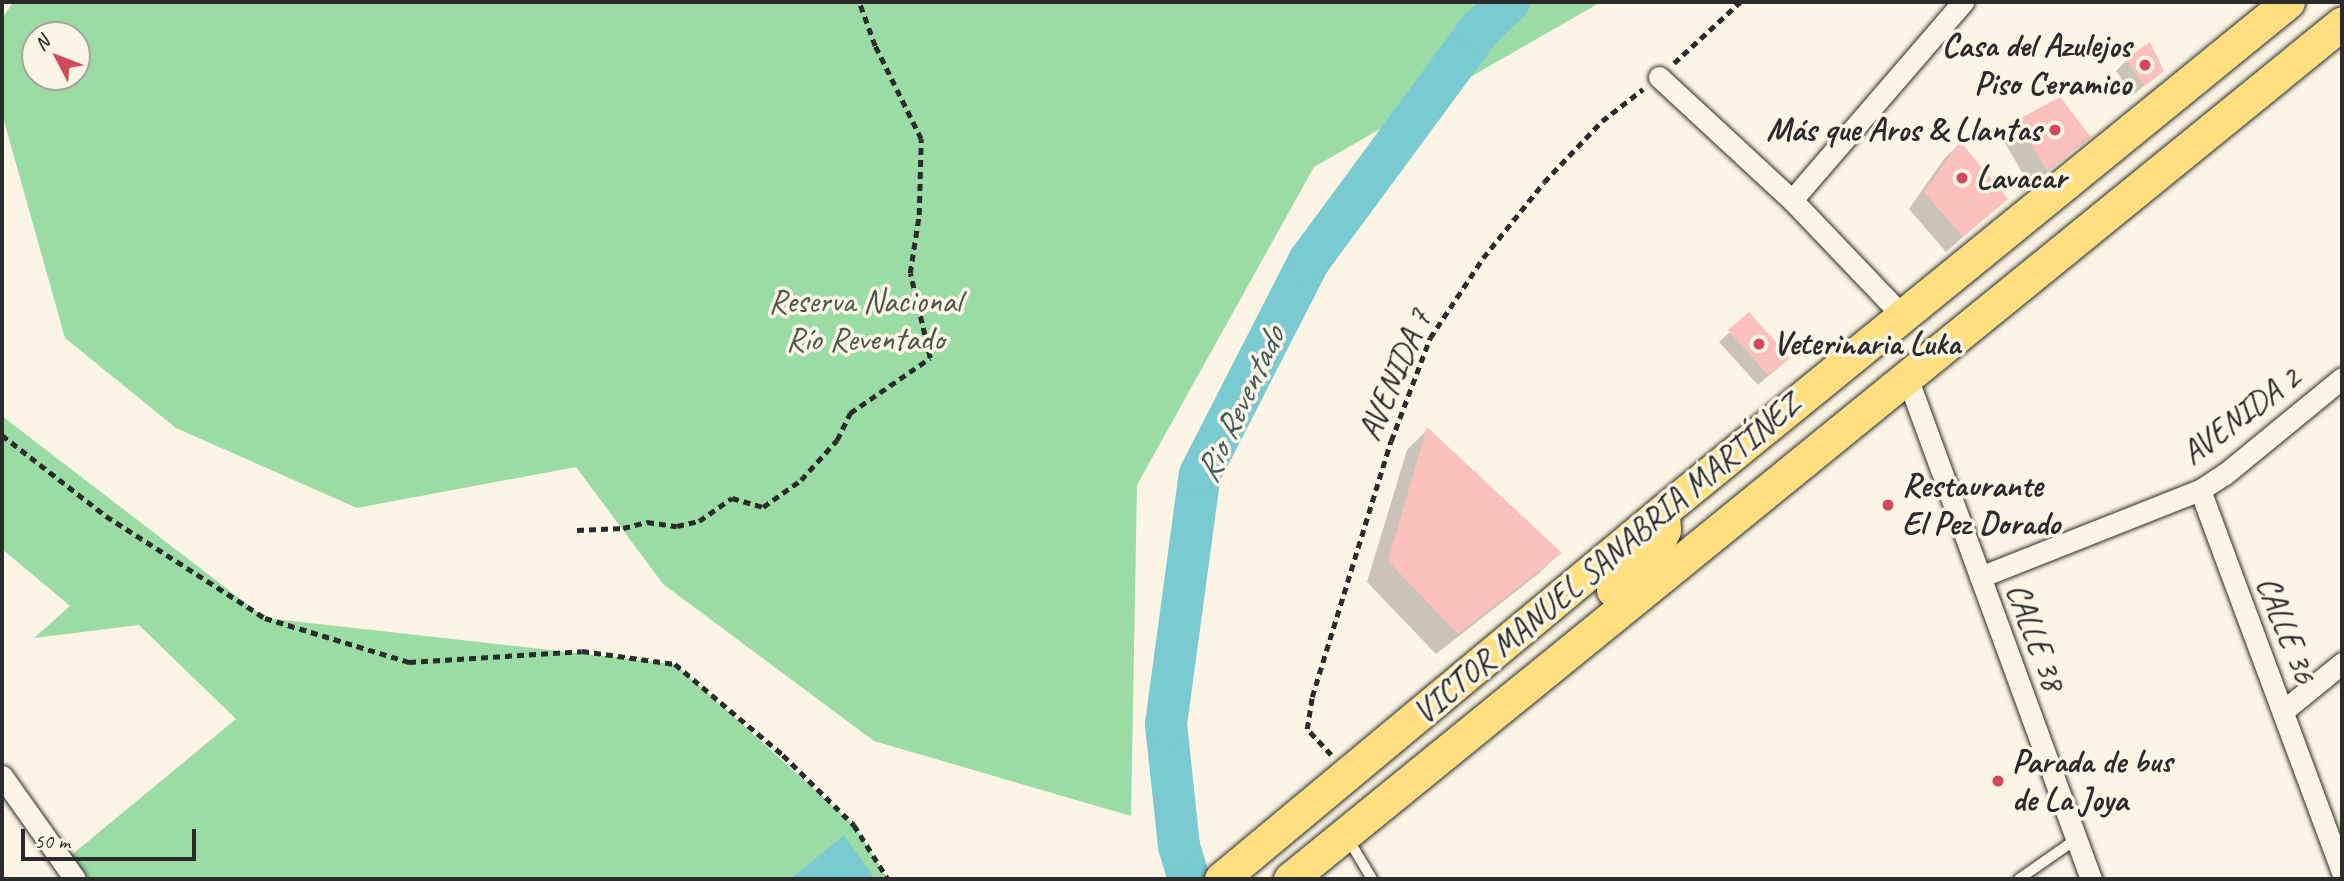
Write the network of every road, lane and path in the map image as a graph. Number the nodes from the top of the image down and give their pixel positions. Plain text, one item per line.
1 (859, 2) edge
2 (1740, 2) edge
3 (1963, 2) edge
4 (2288, 2) edge
5 (2342, 23) edge
6 (1659, 77) junction
7 (1793, 200) junction
8 (1903, 316) junction
9 (1907, 377) junction
10 (2342, 378) edge
11 (2, 435) edge
12 (2200, 490) junction
13 (1663, 511) junction
14 (577, 530) dead end
15 (1980, 577) junction
16 (1561, 659) junction
17 (2342, 663) edge
18 (2283, 711) junction
19 (1348, 774) junction
20 (2, 776) edge
21 (1345, 834) junction
22 (2075, 840) junction
23 (2342, 871) edge
24 (75, 879) edge
25 (888, 879) edge
26 (1221, 879) edge
27 (1290, 879) edge
28 (1372, 879) edge
29 (2019, 879) edge
30 (2091, 879) edge

1 - 14 path
2 - 6 path, AVENIDA 7
3 - 7 street
4 - 8 main road, VICTOR MANUEL SANABRIA MARTÍNEZ
5 - 9 main road, VICTOR MANUEL SANABRIA MARTÍNEZ
6 - 7 street
6 - 19 path, AVENIDA 7
7 - 8 street
8 - 13 main road, VICTOR MANUEL SANABRIA MARTÍNEZ
9 - 15 street, CALLE 38
9 - 16 main road, VICTOR MANUEL SANABRIA MARTÍNEZ
10 - 12 street, AVENIDA 2
11 - 25 path
12 - 15 street, AVENIDA 2
12 - 18 street, CALLE 36
13 - 16 main road
13 - 19 main road, VICTOR MANUEL SANABRIA MARTÍNEZ
15 - 22 street, CALLE 38
16 - 21 main road, VICTOR MANUEL SANABRIA MARTÍNEZ
17 - 18 street
18 - 23 street, CALLE 36
19 - 26 main road, VICTOR MANUEL SANABRIA MARTÍNEZ
20 - 24 street
21 - 27 main road, VICTOR MANUEL SANABRIA MARTÍNEZ
21 - 28 lane
22 - 29 lane
22 - 30 street, CALLE 38

